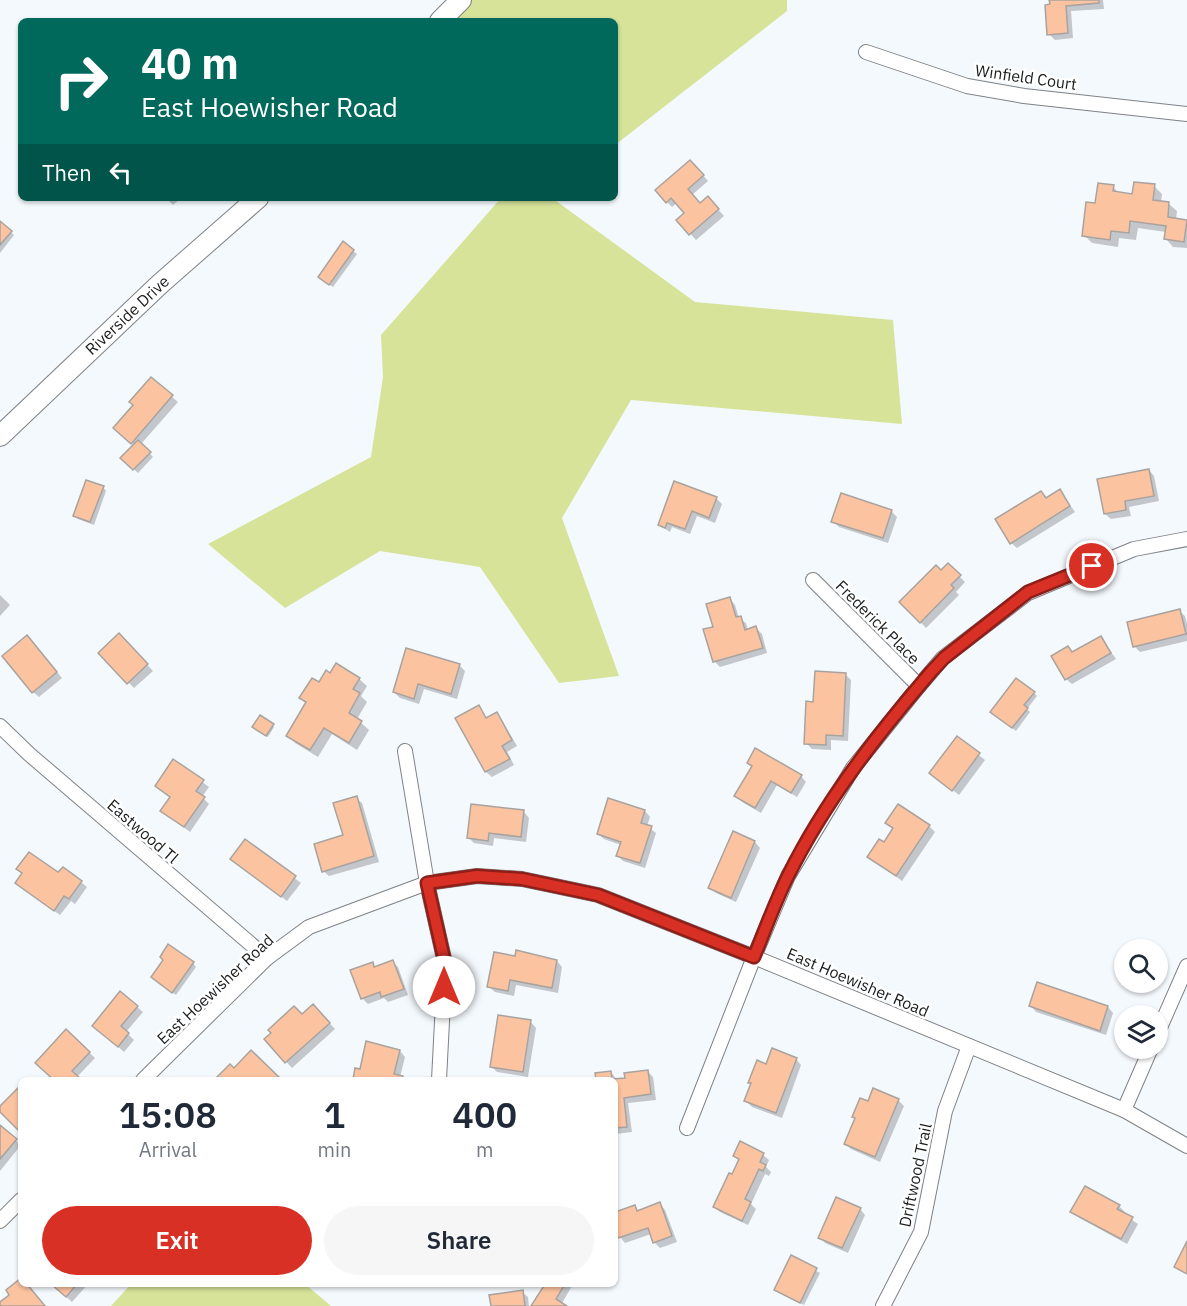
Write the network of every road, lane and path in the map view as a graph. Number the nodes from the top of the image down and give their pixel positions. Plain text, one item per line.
1 (461, 0) edge
2 (443, 18) edge
3 (866, 52) dead end
4 (1187, 114) edge
5 (255, 201) edge
6 (0, 436) edge
7 (1187, 539) edge
8 (813, 580) dead end
9 (919, 686) junction
10 (0, 726) edge
11 (405, 751) dead end
12 (427, 883) junction
13 (754, 957) junction
14 (267, 958) junction
15 (1187, 966) edge
16 (1168, 1009) edge
17 (969, 1046) junction
18 (1146, 1059) edge
19 (146, 1077) edge
20 (439, 1077) edge
21 (1124, 1110) junction
22 (687, 1128) dead end
23 (1187, 1146) edge
24 (18, 1203) edge
25 (0, 1221) edge
26 (883, 1306) edge

1 - 2 main road
3 - 4 street, Winfield Court
5 - 6 main road, Riverside Drive
7 - 9 street
8 - 9 street, Frederick Place
9 - 13 street
10 - 14 street, Eastwood Tl
11 - 12 street
12 - 13 street, East Hoewisher Road
12 - 14 street, East Hoewisher Road
12 - 20 street
13 - 17 street, East Hoewisher Road
13 - 22 street
14 - 19 street, East Hoewisher Road
15 - 16 street
17 - 21 street, East Hoewisher Road
17 - 26 street, Driftwood Trail
18 - 21 street
21 - 23 street, East Hoewisher Road
24 - 25 street

